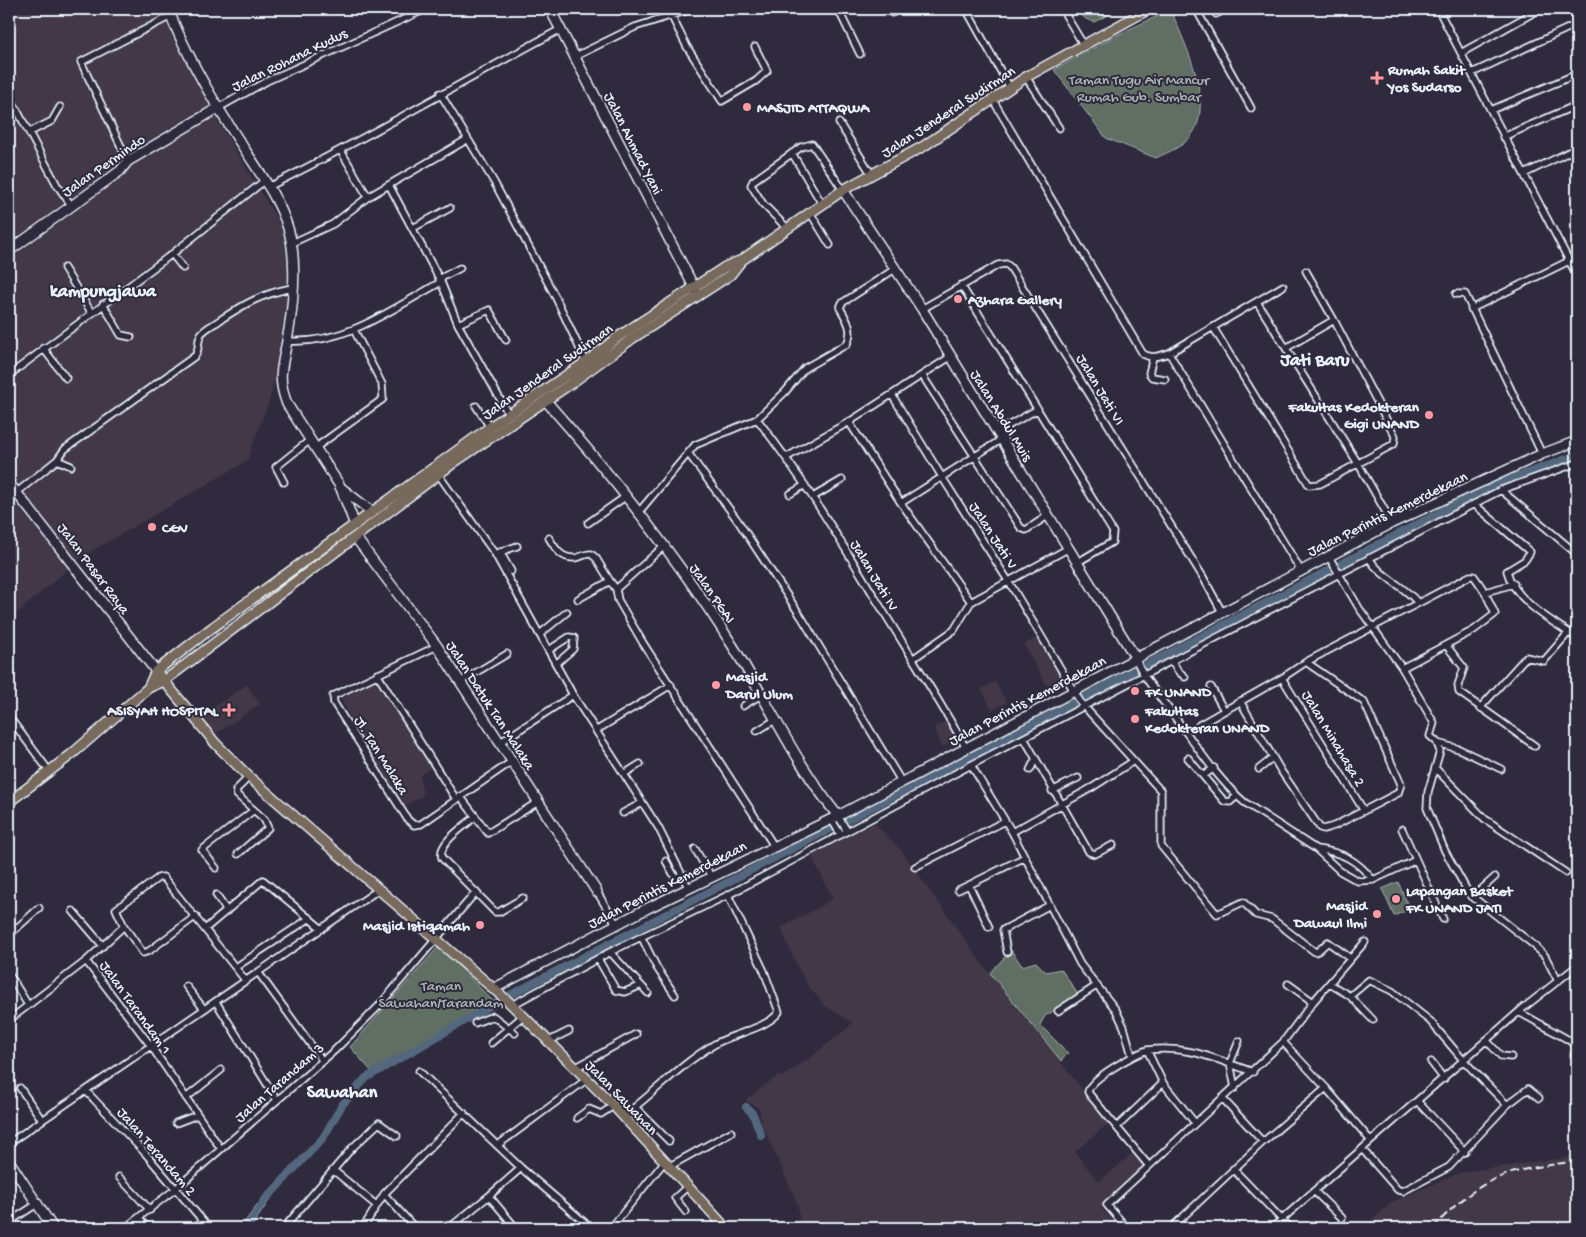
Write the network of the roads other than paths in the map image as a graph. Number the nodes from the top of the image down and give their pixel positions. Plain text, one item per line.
1 (426, 9) edge
2 (550, 9) edge
3 (692, 9) edge
4 (838, 9) edge
5 (900, 9) edge
6 (966, 9) edge
7 (1062, 9) edge
8 (1149, 9) edge
9 (1196, 9) edge
10 (1226, 9) edge
11 (1450, 9) edge
12 (1540, 9) edge
13 (1439, 11) edge
14 (169, 12) edge
15 (892, 13) dead end
16 (1216, 14) dead end
17 (671, 15) junction
18 (1577, 24) edge
19 (561, 29) junction
20 (1083, 44) junction
21 (755, 47) dead end
22 (1461, 53) junction
23 (860, 54) dead end
24 (576, 56) junction
25 (1472, 73) junction
26 (1577, 74) edge
27 (1026, 77) junction
28 (1010, 88) junction
29 (440, 94) junction
30 (9, 95) edge
31 (994, 100) junction
32 (1577, 104) edge
33 (60, 107) dead end
34 (218, 108) junction
35 (1251, 108) dead end
36 (1491, 110) junction
37 (839, 123) dead end
38 (1059, 128) dead end
39 (30, 132) junction
40 (1503, 137) junction
41 (468, 139) junction
42 (1577, 148) edge
43 (341, 151) junction
44 (792, 153) junction
45 (128, 161) junction
46 (1524, 174) junction
47 (872, 175) junction
48 (266, 184) junction
49 (389, 185) junction
50 (843, 190) junction
51 (368, 197) junction
52 (822, 204) junction
53 (71, 205) junction
54 (450, 208) dead end
55 (811, 214) junction
56 (413, 228) junction
57 (788, 229) junction
58 (292, 243) junction
59 (830, 245) dead end
60 (9, 251) edge
61 (172, 254) junction
62 (1569, 260) junction
63 (64, 268) dead end
64 (184, 268) dead end
65 (460, 268) dead end
66 (895, 269) junction
67 (1306, 271) dead end
68 (1577, 276) edge
69 (440, 281) junction
70 (961, 285) junction
71 (1283, 286) dead end
72 (292, 288) junction
73 (696, 292) junction
74 (1456, 294) dead end
75 (1257, 302) junction
76 (103, 304) junction
77 (922, 309) junction
78 (1471, 309) junction
79 (91, 312) junction
80 (1334, 320) junction
81 (458, 324) junction
82 (1213, 328) junction
83 (354, 330) junction
84 (131, 337) dead end
85 (506, 340) dead end
86 (287, 341) junction
87 (43, 348) junction
88 (1286, 348) junction
89 (1169, 353) junction
90 (950, 357) junction
91 (1153, 357) junction
92 (586, 362) junction
93 (9, 375) edge
94 (922, 375) junction
95 (66, 378) dead end
96 (1165, 379) dead end
97 (892, 394) junction
98 (546, 401) junction
99 (476, 406) dead end
100 (1038, 409) junction
101 (510, 415) junction
102 (757, 419) junction
103 (849, 422) junction
104 (490, 427) junction
105 (999, 436) junction
106 (310, 440) junction
107 (1577, 441) edge
108 (315, 448) junction
109 (688, 453) junction
110 (1542, 454) junction
111 (975, 456) junction
112 (787, 457) junction
113 (57, 460) junction
114 (1577, 463) edge
115 (1359, 465) junction
116 (71, 466) dead end
117 (438, 474) junction
118 (942, 478) junction
119 (842, 480) dead end
120 (284, 482) dead end
121 (9, 483) edge
122 (805, 484) junction
123 (340, 486) junction
124 (1500, 490) junction
125 (16, 493) junction
126 (790, 494) dead end
127 (625, 497) junction
128 (813, 497) junction
129 (901, 503) junction
130 (1474, 504) junction
131 (372, 512) junction
132 (637, 514) junction
133 (1049, 516) junction
134 (588, 523) dead end
135 (1392, 523) junction
136 (355, 525) junction
137 (356, 538) junction
138 (549, 538) dead end
139 (517, 546) dead end
140 (663, 547) junction
141 (1070, 548) junction
142 (497, 553) junction
143 (1577, 554) edge
144 (1369, 558) junction
145 (1330, 559) junction
146 (1078, 562) junction
147 (511, 571) dead end
148 (1301, 571) junction
149 (1337, 573) junction
150 (610, 581) junction
151 (1009, 582) junction
152 (1514, 584) junction
153 (616, 589) junction
154 (1485, 592) junction
155 (578, 600) dead end
156 (971, 602) junction
157 (1418, 603) junction
158 (568, 612) dead end
159 (1222, 612) junction
160 (1374, 628) junction
161 (1569, 632) junction
162 (540, 634) junction
163 (1577, 638) edge
164 (1446, 645) junction
165 (437, 646) junction
166 (549, 650) junction
167 (507, 654) dead end
168 (914, 658) junction
169 (1136, 660) junction
170 (1172, 661) junction
171 (1306, 662) junction
172 (556, 664) junction
173 (1402, 668) junction
174 (156, 671) junction
175 (377, 674) junction
176 (1143, 674) junction
177 (1185, 677) dead end
178 (1282, 678) junction
179 (164, 681) junction
180 (460, 682) junction
181 (671, 685) junction
182 (1211, 686) dead end
183 (148, 688) junction
184 (1076, 693) junction
185 (573, 695) junction
186 (761, 695) junction
187 (1240, 701) junction
188 (1082, 705) junction
189 (743, 706) dead end
190 (1480, 708) junction
191 (1224, 710) junction
192 (9, 717) edge
193 (775, 720) junction
194 (1198, 725) dead end
195 (597, 730) junction
196 (757, 731) dead end
197 (1024, 738) junction
198 (498, 743) junction
199 (1437, 743) junction
200 (1535, 746) dead end
201 (966, 748) junction
202 (1188, 758) dead end
203 (1273, 758) junction
204 (1035, 760) junction
205 (511, 762) junction
206 (1132, 762) junction
207 (640, 764) dead end
208 (971, 765) junction
209 (1214, 768) junction
210 (1435, 768) junction
211 (1260, 769) dead end
212 (1501, 769) dead end
213 (1030, 770) dead end
214 (49, 771) junction
215 (624, 774) junction
216 (1203, 776) junction
217 (249, 777) junction
218 (1078, 778) dead end
219 (901, 782) junction
220 (1052, 791) junction
221 (1237, 796) junction
222 (458, 797) junction
223 (10, 799) edge
224 (538, 802) junction
225 (642, 803) junction
226 (1062, 805) junction
227 (254, 810) junction
228 (1364, 811) junction
229 (623, 813) dead end
230 (475, 817) junction
231 (835, 819) junction
232 (1005, 821) junction
233 (845, 829) junction
234 (1402, 829) dead end
235 (838, 832) junction
236 (1012, 832) junction
237 (1113, 845) dead end
238 (774, 846) junction
239 (695, 849) dead end
240 (1316, 849) junction
241 (238, 854) dead end
242 (1025, 857) junction
243 (1416, 860) junction
244 (666, 861) dead end
245 (915, 867) dead end
246 (216, 868) dead end
247 (1566, 873) dead end
248 (684, 875) junction
249 (1495, 877) dead end
250 (712, 878) junction
251 (1373, 880) junction
252 (969, 885) junction
253 (689, 889) junction
254 (378, 890) junction
255 (958, 890) dead end
256 (476, 892) junction
257 (597, 892) joint
258 (216, 895) dead end
259 (728, 895) junction
260 (1473, 897) junction
261 (524, 898) dead end
262 (1050, 904) junction
263 (39, 908) dead end
264 (73, 911) dead end
265 (227, 911) junction
266 (196, 916) junction
267 (310, 918) junction
268 (1443, 919) dead end
269 (617, 924) junction
270 (124, 926) junction
271 (989, 927) dead end
272 (205, 929) junction
273 (322, 929) junction
274 (9, 935) edge
275 (642, 938) junction
276 (436, 940) junction
277 (1365, 942) dead end
278 (103, 946) junction
279 (610, 952) junction
280 (1008, 952) dead end
281 (1350, 958) junction
282 (86, 960) junction
283 (598, 960) junction
284 (1577, 966) edge
285 (236, 968) junction
286 (1571, 971) junction
287 (258, 972) junction
288 (9, 974) edge
289 (1577, 976) edge
290 (246, 981) junction
291 (1558, 981) junction
292 (1288, 984) dead end
293 (1330, 984) junction
294 (186, 986) dead end
295 (639, 986) junction
296 (1096, 986) junction
297 (495, 991) junction
298 (648, 994) dead end
299 (676, 995) dead end
300 (1350, 996) junction
301 (216, 1002) junction
302 (1313, 1002) junction
303 (511, 1004) junction
304 (28, 1005) junction
305 (204, 1009) junction
306 (1058, 1011) dead end
307 (1519, 1012) junction
308 (523, 1016) junction
309 (9, 1020) edge
310 (1373, 1020) dead end
311 (476, 1023) dead end
312 (509, 1027) junction
313 (569, 1031) dead end
314 (515, 1033) dead end
315 (636, 1034) dead end
316 (1487, 1040) junction
317 (1239, 1041) dead end
318 (547, 1042) junction
319 (1283, 1042) junction
320 (491, 1043) dead end
321 (150, 1046) junction
322 (1147, 1050) junction
323 (1132, 1056) junction
324 (1511, 1057) dead end
325 (1577, 1059) edge
326 (322, 1060) junction
327 (1464, 1061) junction
328 (1431, 1062) dead end
329 (1230, 1063) junction
330 (575, 1068) junction
331 (221, 1070) dead end
332 (419, 1071) dead end
333 (1253, 1072) junction
334 (1444, 1079) junction
335 (586, 1080) junction
336 (1163, 1083) junction
337 (20, 1088) dead end
338 (1235, 1088) junction
339 (1326, 1088) junction
340 (86, 1091) junction
341 (186, 1098) junction
342 (1539, 1098) dead end
343 (1223, 1099) junction
344 (277, 1100) junction
345 (1417, 1101) junction
346 (1507, 1105) junction
347 (613, 1106) junction
348 (635, 1107) junction
349 (464, 1113) junction
350 (196, 1115) junction
351 (577, 1118) dead end
352 (625, 1119) junction
353 (42, 1120) junction
354 (176, 1123) dead end
355 (1196, 1123) junction
356 (1116, 1127) junction
357 (732, 1132) dead end
358 (397, 1136) dead end
359 (669, 1141) dead end
360 (1370, 1141) junction
361 (1263, 1142) junction
362 (9, 1144) edge
363 (498, 1145) junction
364 (221, 1149) junction
365 (1362, 1149) junction
366 (1465, 1152) junction
367 (9, 1161) edge
368 (668, 1163) junction
369 (1149, 1166) junction
370 (521, 1168) junction
371 (332, 1170) junction
372 (1233, 1170) junction
373 (119, 1177) dead end
374 (688, 1186) junction
375 (174, 1190) junction
376 (1314, 1191) junction
377 (384, 1194) junction
378 (489, 1196) junction
379 (37, 1204) junction
380 (376, 1205) junction
381 (150, 1210) junction
382 (686, 1212) dead end
383 (139, 1218) junction
384 (1342, 1218) dead end
385 (1281, 1219) junction
386 (9, 1222) edge
387 (53, 1228) edge
388 (125, 1228) edge
389 (146, 1228) edge
390 (209, 1228) edge
391 (284, 1228) edge
392 (363, 1228) edge
393 (415, 1228) edge
394 (449, 1228) edge
395 (516, 1228) edge
396 (591, 1228) edge
397 (611, 1228) edge
398 (726, 1228) edge
399 (1127, 1228) edge
400 (1170, 1228) edge
401 (1272, 1228) edge
402 (1290, 1228) edge

1 - 34 street, Jalan Rohana Kudus
2 - 19 main road, Jalan Ahmad Yani
3 - 17 street
4 - 23 street
5 - 15 street
6 - 28 street
7 - 20 street
8 - 20 main road, Jalan Jenderal Sudirman
9 - 35 street
10 - 16 street
11 - 13 street
12 - 22 street
13 - 22 street
14 - 34 main road
14 - 45 street
17 - 21 street
17 - 24 street
18 - 25 street
19 - 24 main road, Jalan Ahmad Yani
19 - 29 street
20 - 27 main road, Jalan Jenderal Sudirman
22 - 25 street
24 - 73 main road, Jalan Ahmad Yani
25 - 36 street
26 - 36 street
27 - 28 main road, Jalan Jenderal Sudirman
27 - 38 street
28 - 31 main road, Jalan Jenderal Sudirman
29 - 41 street
29 - 43 street
30 - 39 street
31 - 47 main road, Jalan Jenderal Sudirman
31 - 91 street
32 - 40 street
33 - 39 street
34 - 45 main road, Jalan Permindo
34 - 48 main road
36 - 40 street
37 - 47 street
39 - 53 street
40 - 46 street
41 - 49 street
41 - 92 street
42 - 46 street
43 - 48 street
43 - 51 street
44 - 50 street
44 - 52 street
44 - 57 street
45 - 53 main road, Jalan Permindo
46 - 62 street
47 - 50 main road, Jalan Jenderal Sudirman
48 - 58 main road
48 - 61 street
49 - 51 street
49 - 56 street
50 - 52 main road, Jalan Jenderal Sudirman
50 - 66 main road, Jalan Abdul Muis
51 - 58 street
52 - 55 main road, Jalan Jenderal Sudirman
53 - 60 main road, Jalan Permindo
54 - 56 street
55 - 57 main road, Jalan Jenderal Sudirman
55 - 59 street
56 - 69 street
57 - 73 main road, Jalan Jenderal Sudirman
58 - 72 main road
61 - 64 street
61 - 76 street
62 - 68 street
62 - 78 street
63 - 79 street
65 - 69 street
66 - 77 main road, Jalan Abdul Muis
66 - 102 street
67 - 80 street
69 - 81 street
69 - 83 street
70 - 77 street, Jalan Jati VI
70 - 100 street
70 - 159 street, Jalan Jati VI
71 - 75 street
72 - 86 main road
72 - 113 street
73 - 92 main road, Jalan Jenderal Sudirman
73 - 98 main road
74 - 78 street
75 - 82 street
75 - 88 street
76 - 79 street
76 - 84 street
77 - 90 main road, Jalan Abdul Muis
78 - 110 street
79 - 87 street
80 - 88 street
80 - 115 street
81 - 85 street
81 - 101 street
82 - 89 street
82 - 115 street
83 - 86 street
83 - 108 street
86 - 106 main road
87 - 93 street
87 - 95 street
88 - 115 street
89 - 91 street
89 - 148 street
90 - 94 street
90 - 105 main road, Jalan Abdul Muis
91 - 96 street
92 - 101 main road, Jalan Jenderal Sudirman
94 - 97 street
94 - 111 street
97 - 103 street
97 - 118 street, Jalan Jati V
98 - 117 main road
98 - 127 main road, Jalan PGAI
99 - 104 street
100 - 105 street
100 - 146 street
101 - 104 main road, Jalan Jenderal Sudirman
102 - 109 street
102 - 112 street, Jalan Jati IV
103 - 112 street
103 - 129 street
104 - 131 main road, Jalan Jenderal Sudirman
105 - 111 street
105 - 133 main road, Jalan Abdul Muis
106 - 108 main road
106 - 120 street
107 - 110 main road, Jalan Perintis Kemerdekaan
108 - 123 main road
109 - 132 street
109 - 219 street
110 - 135 main road, Jalan Perintis Kemerdekaan
111 - 118 street
111 - 133 street
112 - 122 street, Jalan Jati IV
113 - 116 street
113 - 125 street
114 - 124 street
115 - 135 street
117 - 137 main road
117 - 142 street
118 - 129 street
118 - 151 street, Jalan Jati V
119 - 128 street
121 - 125 main road, Jalan Pasar Raya
122 - 126 street
122 - 128 street, Jalan Jati IV
123 - 131 main road
123 - 136 main road
124 - 130 street
124 - 143 street
125 - 174 main road, Jalan Pasar Raya
127 - 132 main road, Jalan PGAI
127 - 134 street
128 - 168 street, Jalan Jati IV
129 - 156 street
130 - 144 street
130 - 152 street
131 - 136 main road, Jalan Jenderal Sudirman
132 - 140 main road, Jalan PGAI
133 - 141 main road, Jalan Abdul Muis
135 - 145 main road, Jalan Perintis Kemerdekaan
136 - 174 main road, Jalan Jenderal Sudirman
137 - 165 main road, Jalan Datuk Tan Malaka
137 - 179 main road
138 - 150 street
139 - 142 street
140 - 153 street
140 - 186 main road, Jalan PGAI
141 - 146 main road, Jalan Abdul Muis
141 - 151 street
142 - 147 street
142 - 162 street
144 - 149 street
144 - 157 street
145 - 148 main road, Jalan Perintis Kemerdekaan
145 - 149 street
146 - 169 main road, Jalan Abdul Muis
148 - 159 main road, Jalan Perintis Kemerdekaan
149 - 160 street
149 - 170 street
150 - 153 street
150 - 155 street
151 - 156 street
151 - 184 street, Jalan Jati V
152 - 154 street
152 - 161 street
153 - 181 street
154 - 157 street
154 - 164 street
156 - 168 street
157 - 160 street
158 - 162 street
159 - 169 main road, Jalan Perintis Kemerdekaan
160 - 171 street
160 - 173 street
161 - 163 street
161 - 190 street
162 - 166 street
164 - 173 street
164 - 190 street
165 - 175 street, Jl. Tan Malaka
165 - 180 main road, Jalan Datuk Tan Malaka
166 - 172 street
166 - 172 street
167 - 180 street
168 - 201 street, Jalan Jati IV
169 - 176 street
169 - 184 main road, Jalan Perintis Kemerdekaan
170 - 176 street
170 - 177 street
171 - 178 street
171 - 228 street
172 - 185 street
173 - 199 street
174 - 179 main road
174 - 183 main road
175 - 222 street
175 - 222 street, Jl. Tan Malaka
176 - 188 street
176 - 209 street
178 - 187 street
178 - 228 street, Jalan Minahasa 2
179 - 183 main road
179 - 217 main road, Jalan Sawahan
180 - 198 main road, Jalan Datuk Tan Malaka
181 - 195 street
181 - 238 street
182 - 191 street
183 - 214 main road
184 - 188 street, Jalan Jati V
184 - 201 main road, Jalan Perintis Kemerdekaan
185 - 195 street
185 - 198 street
186 - 189 street
186 - 193 main road, Jalan PGAI
187 - 191 street
187 - 203 street
188 - 197 street
188 - 206 street, Jalan Jati V
190 - 200 street
191 - 194 street
192 - 214 street
193 - 196 street
193 - 231 main road, Jalan PGAI
195 - 215 street
197 - 204 street
197 - 208 street
198 - 205 main road, Jalan Datuk Tan Malaka
199 - 210 street
199 - 212 street
201 - 219 main road, Jalan Perintis Kemerdekaan
202 - 216 street
203 - 211 street
203 - 228 street
204 - 213 street
204 - 220 street
205 - 222 street, Jl. Tan Malaka
205 - 224 main road, Jalan Datuk Tan Malaka
206 - 226 street
206 - 281 street, Jalan Jati V
207 - 215 street
208 - 232 street
208 - 233 street
209 - 216 street
209 - 221 street
210 - 247 street
210 - 260 street
214 - 223 main road
215 - 225 street
216 - 221 street
217 - 227 street
217 - 254 main road, Jalan Sawahan
218 - 220 street
219 - 231 main road, Jalan Perintis Kemerdekaan
220 - 226 street
221 - 240 street
222 - 230 street
224 - 230 street
224 - 257 main road, Jalan Datuk Tan Malaka
225 - 229 street
225 - 248 street
226 - 236 street
226 - 237 street
227 - 241 street
227 - 246 street
230 - 256 street
231 - 233 street
231 - 235 street
231 - 238 main road, Jalan Perintis Kemerdekaan
232 - 236 street
232 - 245 street
233 - 235 street
234 - 243 street
235 - 259 street
236 - 242 street
238 - 250 main road, Jalan Perintis Kemerdekaan
239 - 250 street
240 - 251 street
240 - 251 street
242 - 252 street
242 - 262 street
243 - 251 street
243 - 268 street
244 - 248 street
248 - 253 street
249 - 260 street
250 - 253 main road, Jalan Perintis Kemerdekaan
252 - 255 street
252 - 271 street
253 - 269 main road, Jalan Perintis Kemerdekaan
254 - 273 street
254 - 276 main road, Jalan Sawahan
256 - 261 street
256 - 276 street, Jalan Tarandam 3
257 - 269 street
258 - 265 street
259 - 275 street
259 - 348 street
260 - 291 street
262 - 280 street
262 - 296 street
263 - 274 street
264 - 278 street
265 - 267 street
265 - 272 street
266 - 270 street
266 - 270 street
266 - 272 street
267 - 273 street
267 - 285 street
269 - 297 main road, Jalan Perintis Kemerdekaan
270 - 278 street
272 - 285 street
273 - 287 street
275 - 279 street
275 - 299 street
276 - 297 main road, Jalan Sawahan
276 - 326 street, Jalan Tarandam 3
277 - 281 street
278 - 282 street
279 - 283 street
279 - 295 street
281 - 293 street
282 - 304 street, Jalan Tarandam 1
282 - 321 street, Jalan Tarandam 1
283 - 295 street
283 - 303 street
284 - 286 street
285 - 290 street
286 - 289 street
286 - 291 street
287 - 290 street
287 - 326 street
288 - 304 street
290 - 301 street
291 - 307 street
292 - 302 street
293 - 300 street
293 - 302 street
294 - 305 street
295 - 298 street
296 - 306 street
296 - 323 street
297 - 303 main road, Jalan Sawahan
300 - 310 street
300 - 327 street
301 - 305 street
301 - 344 street
302 - 319 street
303 - 308 main road, Jalan Sawahan
304 - 309 street, Jalan Tarandam 1
305 - 321 street
307 - 316 street
307 - 325 street
308 - 312 street
308 - 318 main road, Jalan Sawahan
311 - 312 street
312 - 314 street
312 - 320 street
313 - 318 street
315 - 330 street
316 - 324 street
316 - 327 street
317 - 329 street
318 - 330 main road, Jalan Sawahan
319 - 333 street
319 - 339 street
321 - 340 street
321 - 341 street, Jalan Tarandam 1
322 - 323 street
322 - 329 street
322 - 336 street
323 - 356 street
326 - 344 street, Jalan Tarandam 3
327 - 334 street
327 - 346 street
328 - 334 street
329 - 333 street
329 - 338 street
330 - 335 main road, Jalan Sawahan
331 - 341 street
332 - 349 street
333 - 338 street
334 - 345 street
335 - 347 main road, Jalan Sawahan
335 - 363 street
336 - 355 street
336 - 356 street
337 - 353 street
338 - 343 street
339 - 360 street
339 - 361 street
340 - 353 street
340 - 375 street, Jalan Terandam 2
341 - 350 street, Jalan Tarandam 1
342 - 346 street
343 - 355 street
343 - 361 street
344 - 364 street, Jalan Tarandam 3
345 - 360 street
345 - 366 street
346 - 366 street
347 - 351 street
347 - 352 main road, Jalan Sawahan
348 - 352 street
348 - 359 street
349 - 363 street
349 - 377 street
350 - 354 street
350 - 364 street, Jalan Tarandam 1
352 - 368 main road, Jalan Sawahan
353 - 362 street
355 - 369 street
356 - 369 street
357 - 368 street
358 - 371 street
360 - 365 street
361 - 372 street
363 - 370 street
364 - 375 street, Jalan Tarandam 3
365 - 366 street
365 - 376 street
367 - 379 main road
368 - 374 main road, Jalan Sawahan
368 - 397 street
369 - 399 street
370 - 378 street
370 - 396 street
371 - 380 street
371 - 391 street
372 - 385 street
372 - 400 street
373 - 381 street
374 - 382 street
374 - 398 main road, Jalan Sawahan
375 - 381 street, Jalan Tarandam 3
375 - 390 street, Jalan Terandam 2
376 - 384 street
376 - 385 street
377 - 380 street
377 - 393 street
378 - 394 street
378 - 395 street
379 - 386 street
379 - 387 main road
380 - 392 street
381 - 383 street, Jalan Tarandam 3
383 - 388 street, Jalan Tarandam 3
383 - 389 street
385 - 401 street
385 - 402 street

